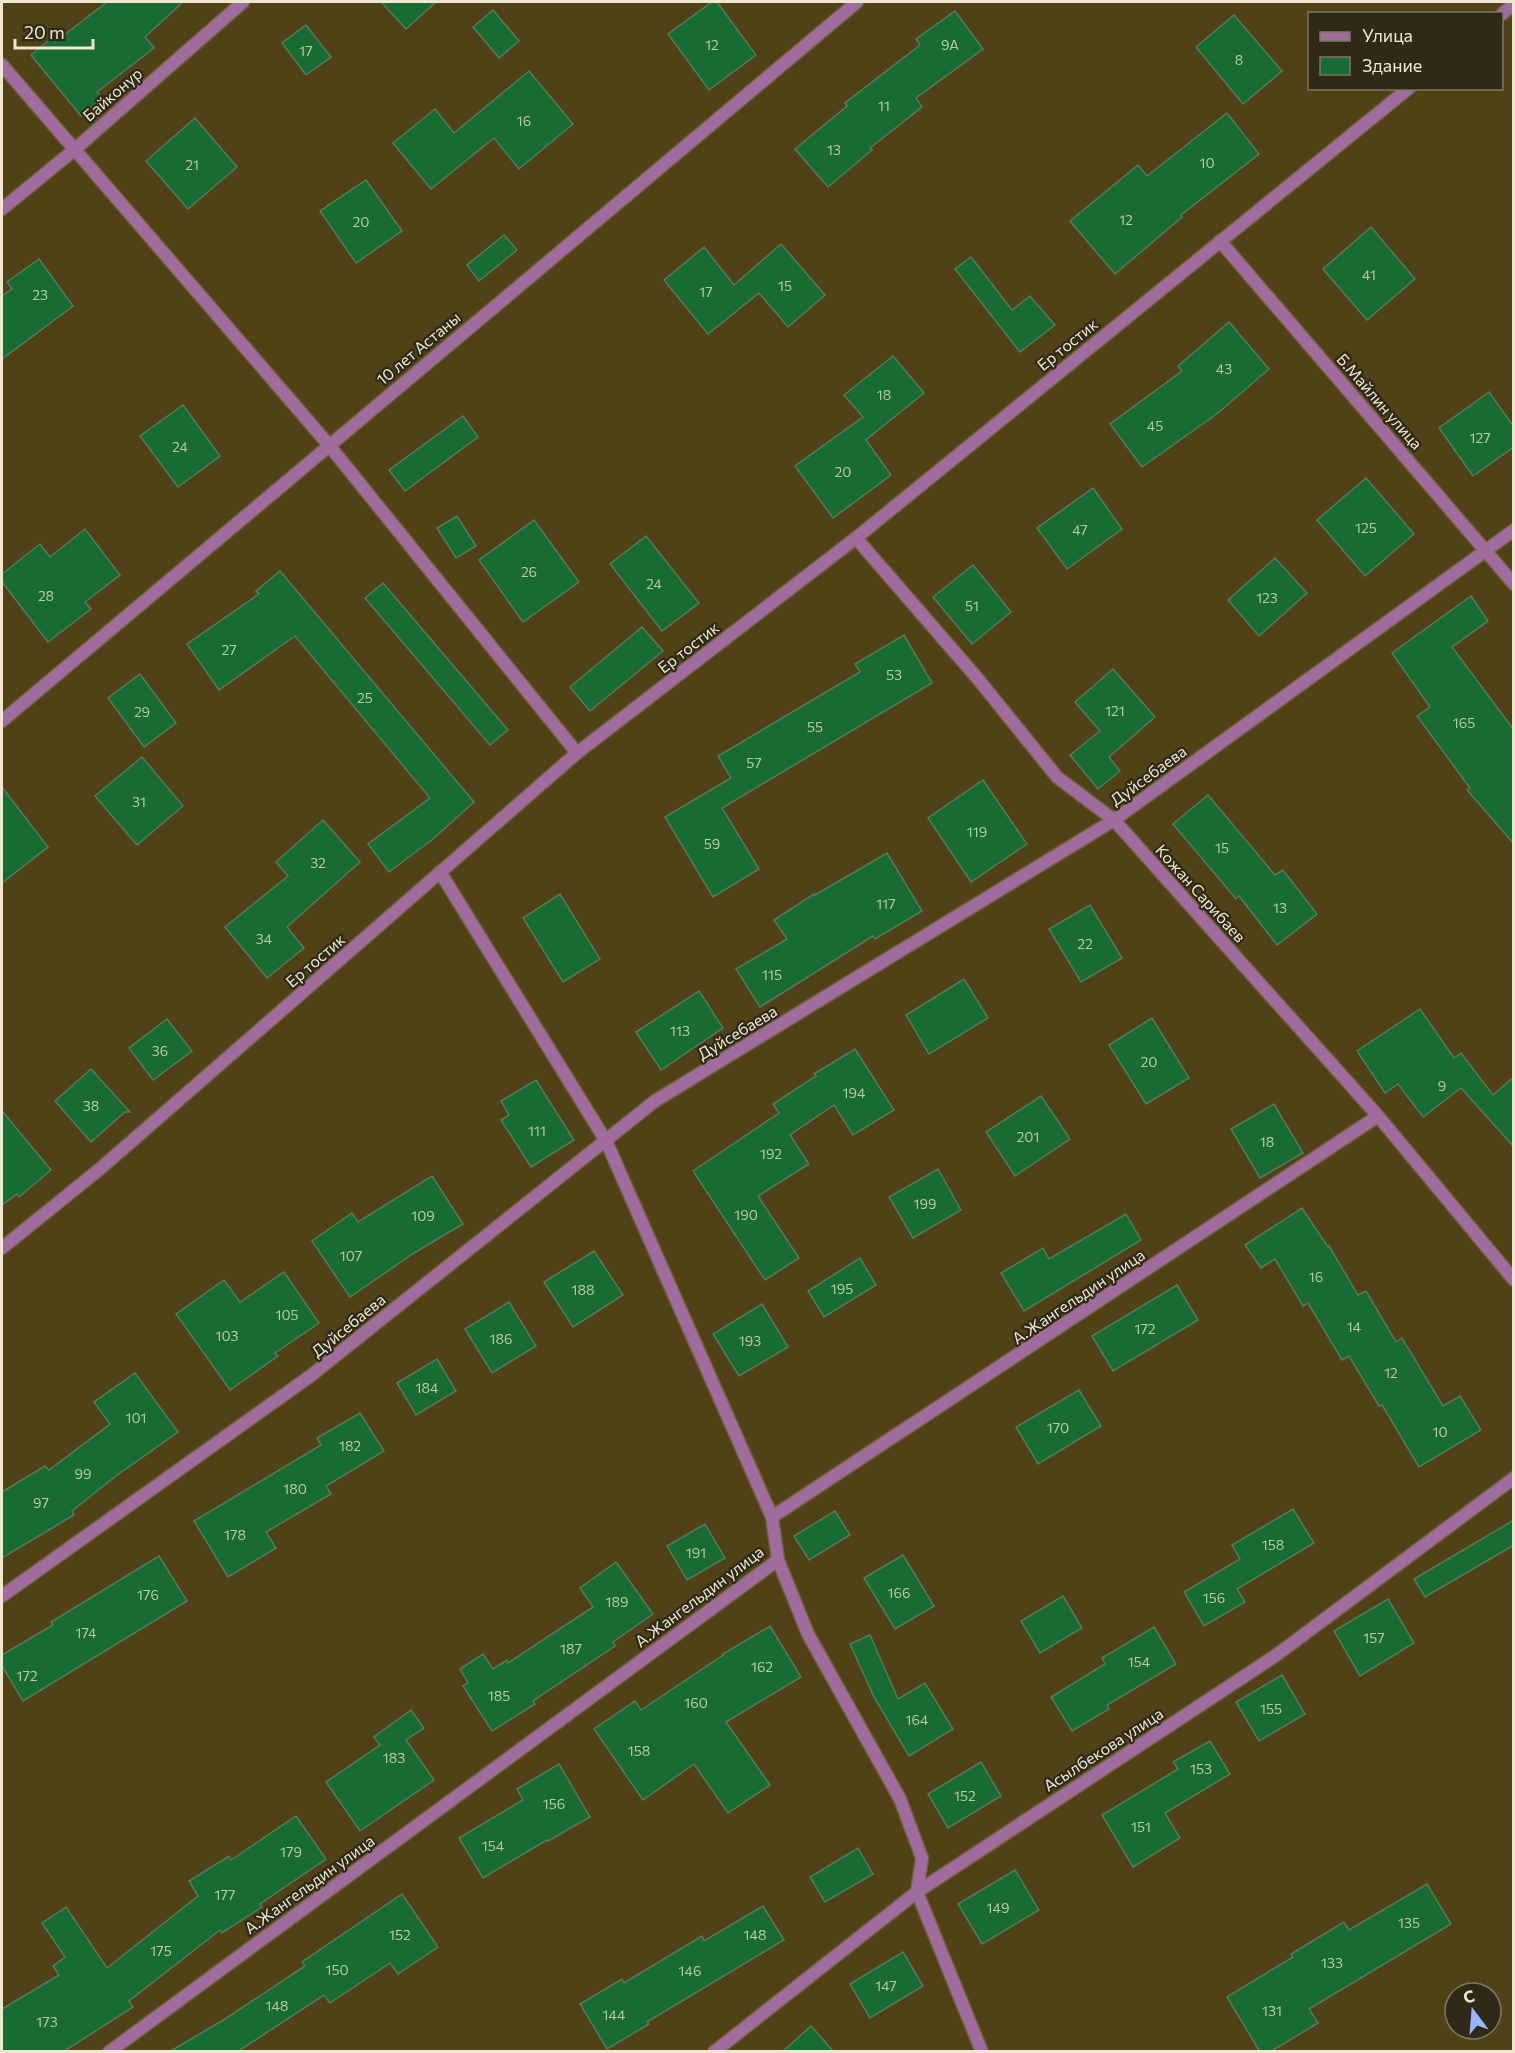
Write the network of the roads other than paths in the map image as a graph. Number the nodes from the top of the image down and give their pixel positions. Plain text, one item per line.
1 (243, 2) edge
2 (857, 2) edge
3 (2, 65) edge
4 (1407, 90) edge
5 (74, 150) junction
6 (2, 209) edge
7 (1220, 241) junction
8 (328, 444) junction
9 (1514, 530) edge
10 (856, 538) junction
11 (1486, 550) junction
12 (1514, 584) edge
13 (2, 721) edge
14 (577, 753) junction
15 (1114, 820) junction
16 (440, 872) junction
17 (1378, 1116) junction
18 (606, 1141) junction
19 (2, 1248) edge
20 (1514, 1280) edge
21 (1514, 1478) edge
22 (772, 1518) junction
23 (778, 1560) junction
24 (2, 1596) edge
25 (917, 1892) junction
26 (110, 2052) edge
27 (714, 2052) edge
28 (982, 2052) edge

1 - 5 street, Байконур
2 - 8 street, 10 лет Астаны
3 - 5 street
4 - 7 street, Ер тостик
5 - 6 street, Байконур
5 - 8 street
7 - 10 street, Ер тостик
7 - 11 street, Б.Майлин улица
8 - 13 street, 10 лет Астаны
8 - 14 street
9 - 11 street, Дуйсебаева
10 - 14 street, Ер тостик
10 - 15 street, Кожан Сарибаев
11 - 12 street, Б.Майлин улица
11 - 15 street, Дуйсебаева
14 - 16 street, Ер тостик
15 - 17 street, Кожан Сарибаев
15 - 18 street, Дуйсебаева
16 - 18 street
16 - 19 street, Ер тостик
17 - 20 street, Кожан Сарибаев
17 - 22 street, А.Жангельдин улица
18 - 22 street
18 - 24 street, Дуйсебаева
21 - 25 street, Асылбекова улица
22 - 23 street, А.Жангельдин улица
23 - 25 street
23 - 26 street, А.Жангельдин улица
25 - 27 street, Асылбекова улица
25 - 28 street

